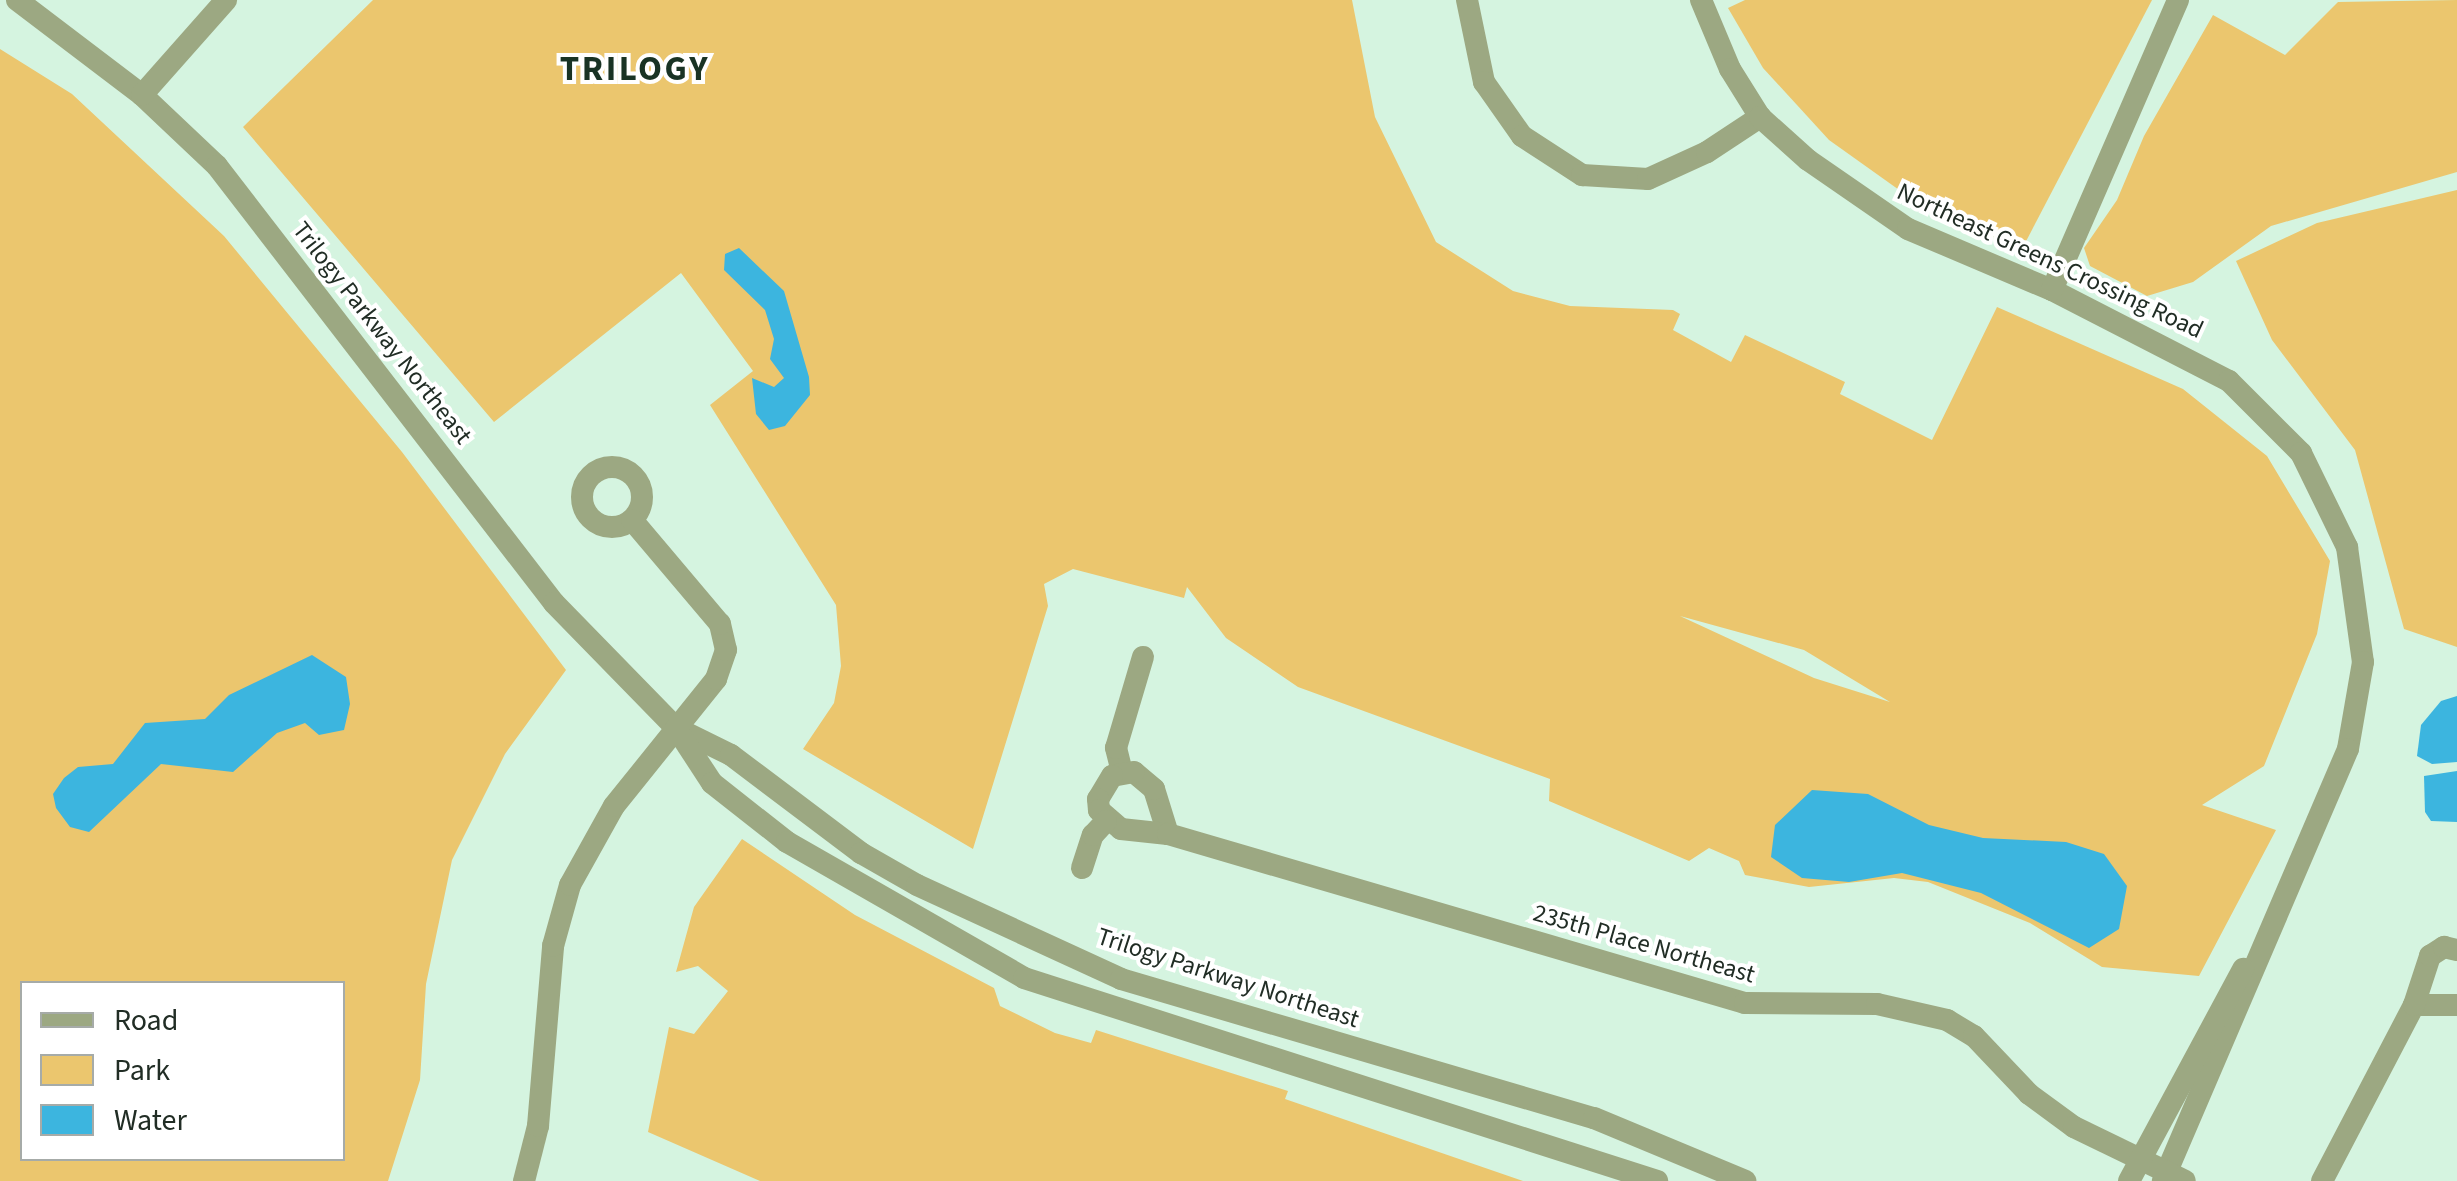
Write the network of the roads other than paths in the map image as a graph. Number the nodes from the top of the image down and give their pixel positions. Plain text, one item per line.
1 (17, 0) edge
2 (226, 0) edge
3 (1467, 0) edge
4 (1701, 0) edge
5 (2178, 0) edge
6 (142, 96) junction
7 (1760, 117) junction
8 (2052, 290) junction
9 (632, 520) dead end
10 (1143, 657) dead end
11 (676, 728) junction
12 (1122, 772) junction
13 (1106, 821) junction
14 (1168, 834) junction
15 (1082, 868) dead end
16 (2296, 874) junction
17 (2457, 950) edge
18 (2457, 1005) edge
19 (2414, 1006) junction
20 (2140, 1158) junction
21 (2171, 1178) edge
22 (524, 1181) edge
23 (1657, 1181) edge
24 (1745, 1181) edge
25 (2129, 1181) edge
26 (2322, 1181) edge

1 - 6 street, Trilogy Parkway Northeast
2 - 6 street
3 - 7 street
4 - 7 street, Northeast Greens Crossing Road
5 - 8 street
6 - 11 street, Trilogy Parkway Northeast
7 - 8 street, Northeast Greens Crossing Road
8 - 16 street, Northeast Greens Crossing Road
9 - 11 street
10 - 12 street
11 - 22 street
11 - 23 street, Trilogy Parkway Northeast
11 - 24 street, Trilogy Parkway Northeast
12 - 13 street
12 - 14 street
13 - 14 street, 235th Place Northeast
13 - 15 street
14 - 20 street, 235th Place Northeast
16 - 20 street, Northeast Greens Crossing Road
16 - 21 street, Northeast Greens Crossing Road
17 - 19 street
18 - 19 street
19 - 26 street
20 - 21 street, 235th Place Northeast
20 - 25 street, Northeast Greens Crossing Road

